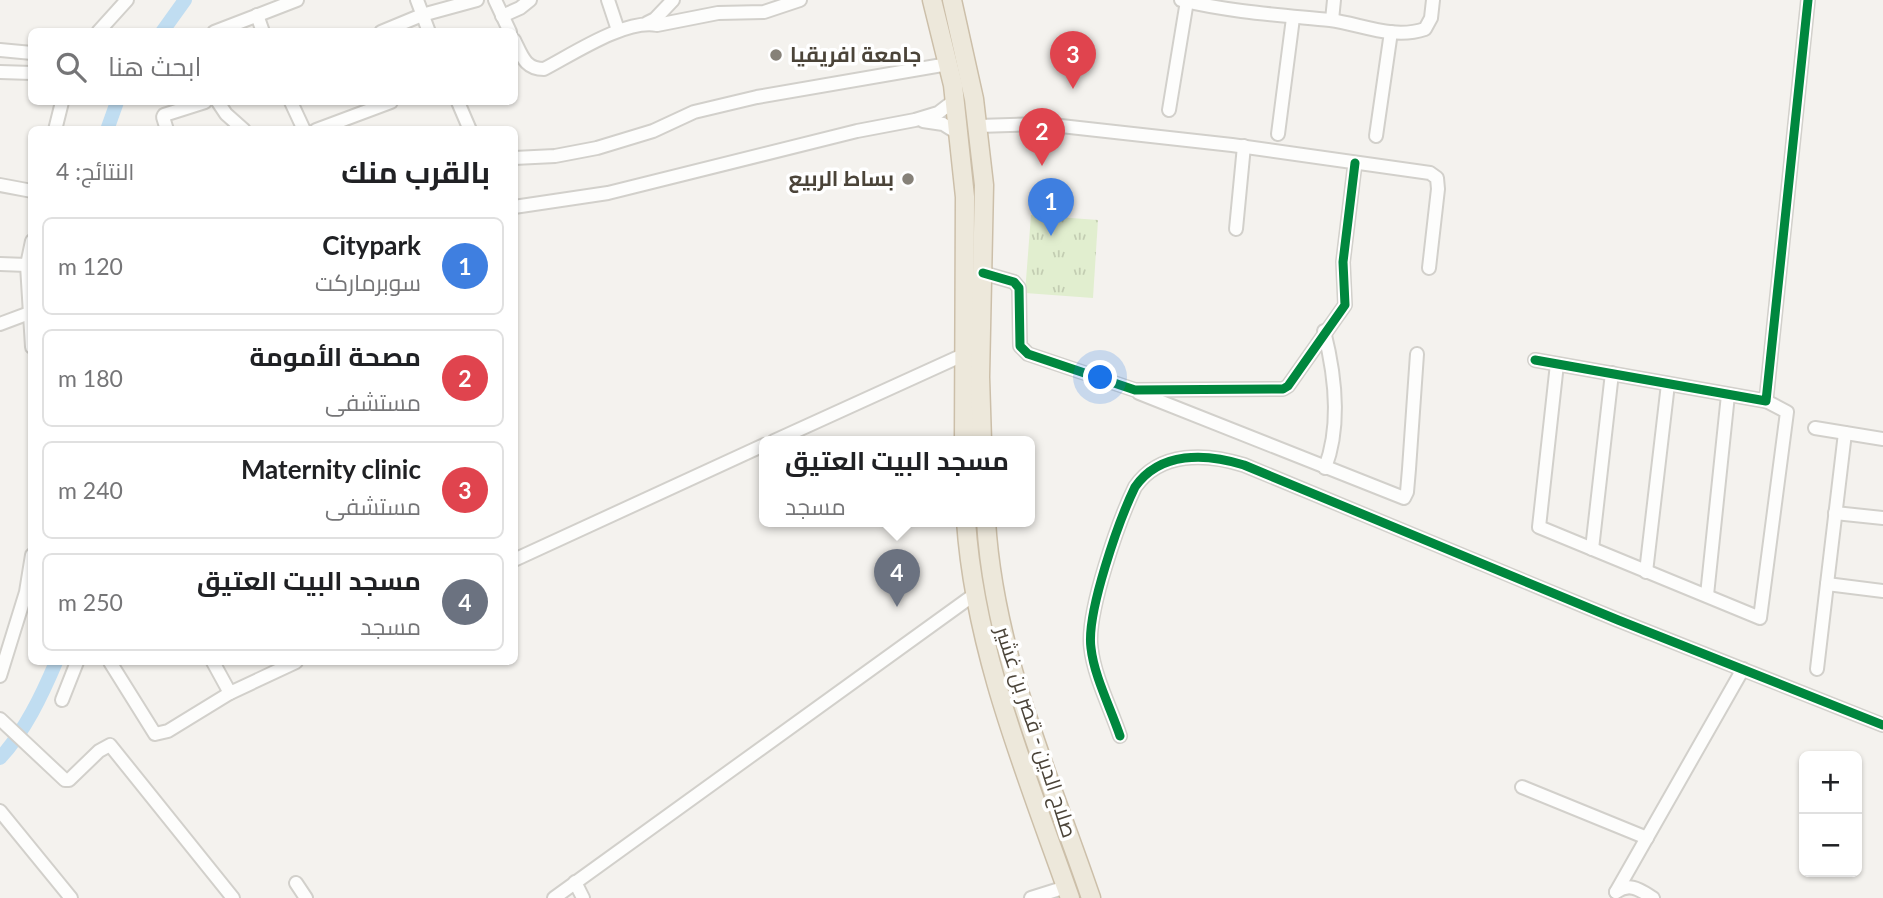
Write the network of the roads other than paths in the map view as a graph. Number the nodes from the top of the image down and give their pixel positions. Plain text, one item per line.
1 (127, 0) edge
2 (297, 0) edge
3 (417, 0) edge
4 (477, 0) edge
5 (495, 0) edge
6 (530, 0) edge
7 (608, 0) edge
8 (673, 0) edge
9 (800, 0) edge
10 (932, 0) edge
11 (952, 0) edge
12 (1334, 0) edge
13 (1433, 0) edge
14 (1808, 0) edge
15 (1184, 1) edge
16 (257, 15) junction
17 (422, 15) junction
18 (502, 16) junction
19 (1293, 18) junction
20 (1332, 20) junction
21 (647, 23) junction
22 (102, 28) edge
23 (224, 28) edge
24 (262, 28) edge
25 (391, 28) edge
26 (427, 28) edge
27 (508, 28) edge
28 (618, 30) junction
29 (1391, 33) junction
30 (518, 48) edge
31 (0, 50) edge
32 (28, 53) edge
33 (948, 64) junction
34 (0, 72) edge
35 (28, 73) edge
36 (955, 100) junction
37 (61, 105) edge
38 (196, 105) edge
39 (220, 105) edge
40 (293, 105) edge
41 (383, 105) edge
42 (459, 105) edge
43 (1169, 110) dead end
44 (915, 120) junction
45 (56, 126) edge
46 (165, 126) edge
47 (240, 126) edge
48 (302, 126) edge
49 (327, 126) edge
50 (468, 126) edge
51 (978, 126) junction
52 (959, 134) junction
53 (1278, 134) dead end
54 (1376, 136) dead end
55 (1244, 146) junction
56 (518, 158) edge
57 (1354, 163) junction
58 (0, 185) edge
59 (28, 190) edge
60 (518, 206) edge
61 (1237, 229) dead end
62 (28, 260) edge
63 (0, 264) edge
64 (27, 265) junction
65 (1429, 268) dead end
66 (983, 273) junction
67 (28, 277) edge
68 (28, 313) edge
69 (0, 324) edge
70 (1324, 331) junction
71 (1417, 354) dead end
72 (963, 355) junction
73 (1535, 360) dead end
74 (1557, 363) junction
75 (1612, 373) junction
76 (1668, 384) junction
77 (1129, 389) junction
78 (1728, 394) junction
79 (1766, 401) junction
80 (1815, 428) dead end
81 (1845, 433) junction
82 (785, 436) edge
83 (964, 436) edge
84 (982, 436) edge
85 (1883, 439) edge
86 (759, 447) edge
87 (1325, 468) junction
88 (1835, 513) junction
89 (1883, 518) edge
90 (967, 527) edge
91 (986, 527) edge
92 (1592, 549) junction
93 (518, 558) edge
94 (1646, 572) junction
95 (28, 580) edge
96 (1827, 584) junction
97 (1883, 591) edge
98 (975, 594) junction
99 (1707, 595) junction
100 (76, 665) edge
101 (112, 665) edge
102 (214, 665) edge
103 (290, 665) edge
104 (1743, 669) junction
105 (1816, 669) dead end
106 (0, 677) edge
107 (230, 694) junction
108 (62, 700) dead end
109 (0, 719) edge
110 (1883, 725) edge
111 (1120, 736) dead end
112 (1522, 787) dead end
113 (0, 811) edge
114 (1647, 838) junction
115 (1079, 861) junction
116 (1060, 868) junction
117 (575, 882) junction
118 (296, 883) dead end
119 (1068, 892) edge
120 (1614, 895) edge
121 (71, 898) edge
122 (233, 898) edge
123 (306, 898) edge
124 (554, 898) edge
125 (583, 898) edge
126 (1031, 898) edge
127 (1091, 898) edge
128 (1653, 898) edge

1 - 22 street
2 - 16 street
3 - 17 street
4 - 17 street
5 - 18 street
6 - 18 street
7 - 28 street
8 - 21 street
9 - 21 street
10 - 33 highway
11 - 51 highway
12 - 20 street
13 - 29 street
14 - 79 street
15 - 19 street
15 - 43 street
16 - 23 street
16 - 24 street
17 - 25 street
17 - 26 street
18 - 27 street
19 - 20 street
19 - 53 street
20 - 29 street
21 - 28 street
28 - 30 street
29 - 54 street
31 - 32 street
33 - 36 highway
33 - 56 street
34 - 35 street
36 - 44 street
36 - 52 highway
37 - 45 street
38 - 46 street
39 - 47 street
40 - 48 street
41 - 49 street
42 - 50 street
44 - 52 street
44 - 60 street
51 - 55 street
51 - 66 highway
52 - 72 highway
55 - 57 street
55 - 61 street
57 - 65 street
57 - 70 street
58 - 59 street
62 - 64 street
63 - 64 street
64 - 67 street
66 - 77 street
66 - 84 highway
68 - 69 street
70 - 77 street
70 - 87 street
71 - 87 street
72 - 82 street
72 - 83 highway
73 - 74 street
74 - 75 street
74 - 92 street
75 - 76 street
75 - 92 street
76 - 78 street
76 - 94 street
77 - 87 street
78 - 79 street
78 - 99 street
79 - 99 street
80 - 81 street
81 - 85 street
81 - 88 street
86 - 93 street
88 - 89 street
88 - 96 street
90 - 98 highway
91 - 115 highway, صلاح الدين - قصر بن غشير
92 - 94 street
94 - 99 street
95 - 106 street
96 - 97 street
96 - 105 street
98 - 116 highway
98 - 117 street
100 - 108 street
101 - 107 street
102 - 107 street
103 - 107 street
104 - 110 street
104 - 111 street
104 - 114 street
109 - 122 street
112 - 114 street
113 - 121 street
114 - 120 street
115 - 116 highway
115 - 127 highway, صلاح الدين - قصر بن غشير
116 - 119 highway
117 - 124 street
117 - 125 street
118 - 123 street
119 - 126 street
120 - 128 street

